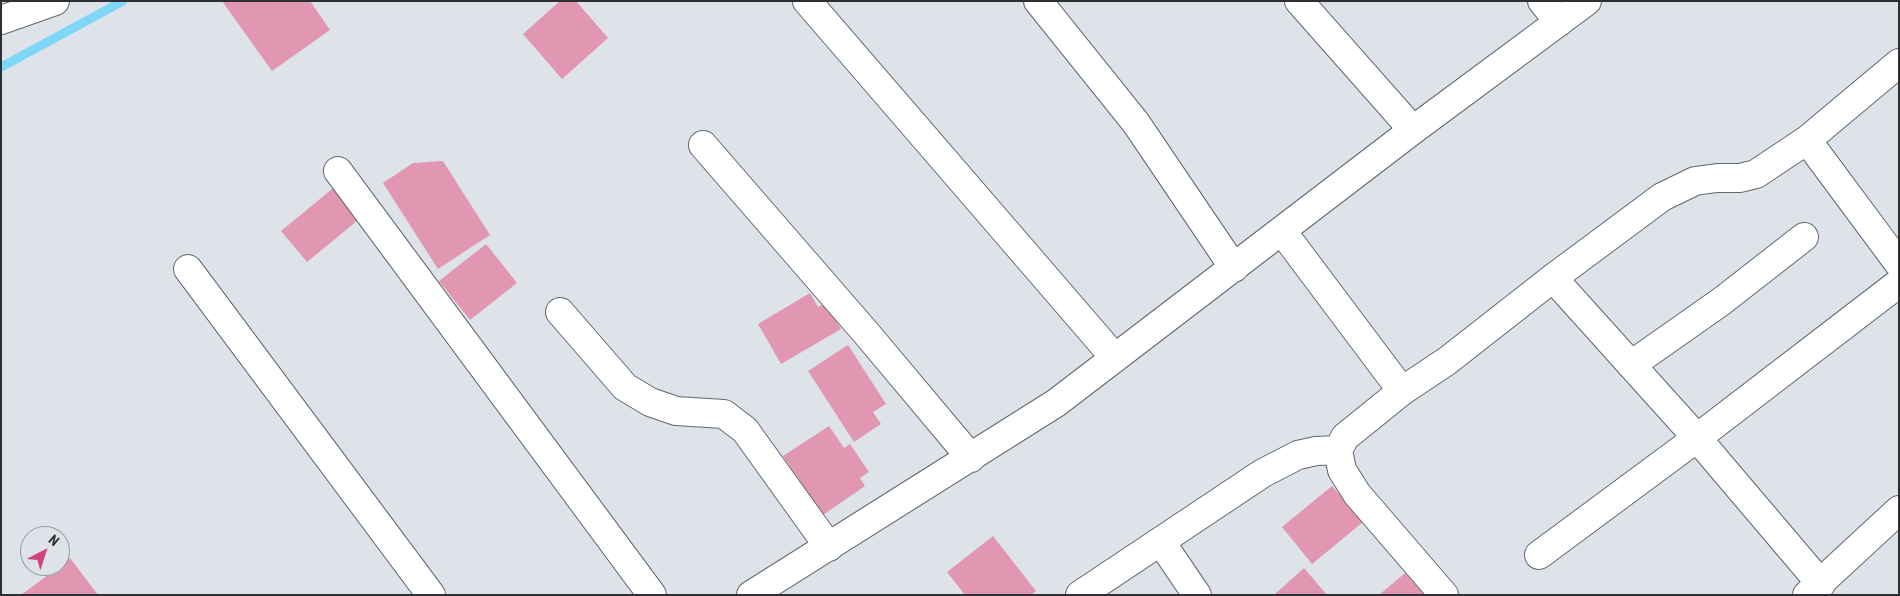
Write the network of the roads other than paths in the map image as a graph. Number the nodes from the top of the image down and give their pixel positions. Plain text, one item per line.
1 (55, 1) edge
2 (807, 1) edge
3 (1038, 1) edge
4 (1299, 1) edge
5 (1542, 1) edge
6 (1587, 1) edge
7 (1, 20) edge
8 (1559, 22) junction
9 (1899, 63) edge
10 (1413, 130) junction
11 (1807, 140) junction
12 (703, 145) dead end
13 (338, 171) dead end
14 (1282, 231) junction
15 (1804, 237) dead end
16 (1899, 264) edge
17 (1234, 268) junction
18 (188, 269) dead end
19 (1553, 278) junction
20 (1899, 283) edge
21 (560, 312) dead end
22 (1115, 358) junction
23 (1631, 365) junction
24 (1402, 391) junction
25 (1697, 438) junction
26 (1338, 450) junction
27 (970, 458) junction
28 (1899, 510) edge
29 (1161, 542) junction
30 (829, 547) junction
31 (1539, 554) dead end
32 (1814, 589) edge
33 (431, 595) edge
34 (652, 595) edge
35 (751, 595) edge
36 (1080, 595) edge
37 (1197, 595) edge
38 (1444, 595) edge

1 - 7 street
2 - 22 street
3 - 17 street
4 - 10 street
5 - 8 street
6 - 8 street
8 - 10 street
9 - 11 street
10 - 14 street
11 - 16 street
11 - 19 street
12 - 27 street
13 - 34 street
14 - 17 street
14 - 24 street
15 - 23 street
17 - 22 street
18 - 33 street
19 - 23 street
19 - 24 street
20 - 25 street
21 - 30 street
22 - 27 street
23 - 25 street
24 - 26 street
25 - 31 street
25 - 32 street
26 - 29 street
26 - 38 street
27 - 30 street
28 - 32 street
29 - 36 street
29 - 37 street
30 - 35 street

